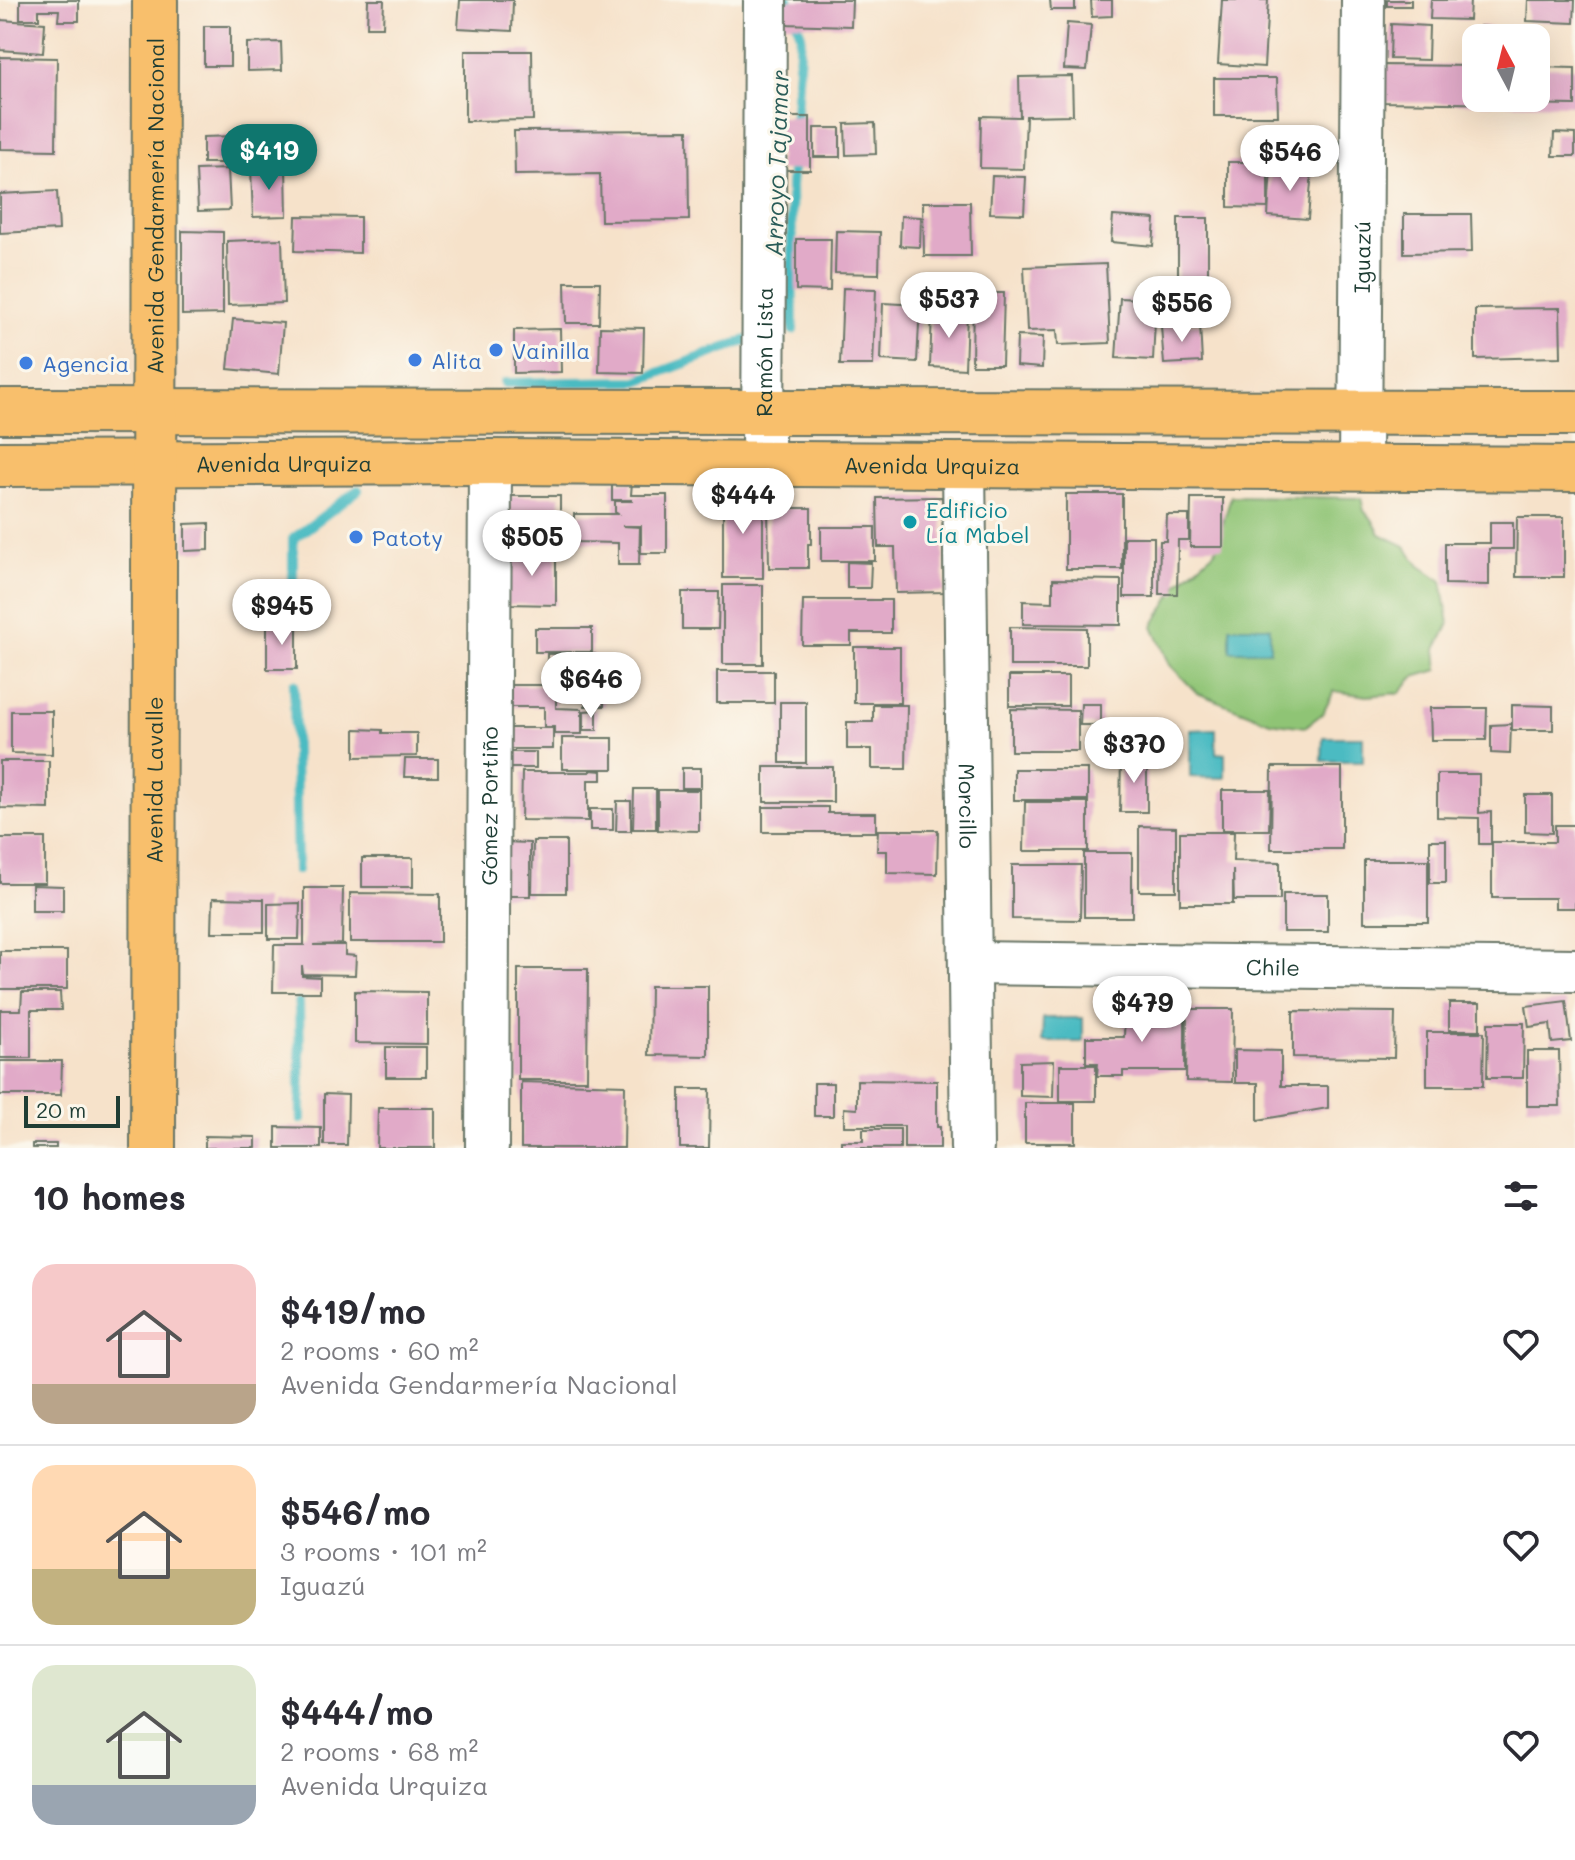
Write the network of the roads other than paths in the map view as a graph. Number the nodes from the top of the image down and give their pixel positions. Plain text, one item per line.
1 (155, 0) edge
2 (765, 0) edge
3 (1363, 0) edge
4 (0, 411) edge
5 (763, 411) junction
6 (155, 412) junction
7 (1361, 412) junction
8 (1575, 413) edge
9 (490, 462) junction
10 (0, 464) edge
11 (155, 464) junction
12 (763, 464) junction
13 (964, 464) junction
14 (1360, 467) junction
15 (1575, 469) edge
16 (971, 963) junction
17 (1575, 970) edge
18 (153, 1148) edge
19 (487, 1148) edge
20 (972, 1148) edge

1 - 6 main road, Avenida Gendarmería Nacional
2 - 5 street, Ramón Lista
3 - 7 street, Iguazú
4 - 6 main road
5 - 6 main road
5 - 7 main road
5 - 12 street, Ramón Lista
6 - 11 main road, Avenida Lavalle
7 - 8 main road
7 - 14 street, Iguazú
9 - 11 main road, Avenida Urquiza
9 - 12 main road, Avenida Urquiza
9 - 19 street, Gómez Portiño
10 - 11 main road, Avenida Urquiza
11 - 18 main road, Avenida Lavalle
12 - 13 main road, Avenida Urquiza
13 - 14 main road, Avenida Urquiza
13 - 16 street, Morcillo
14 - 15 main road, Avenida Urquiza
16 - 17 street, Chile
16 - 20 street, Morcillo

